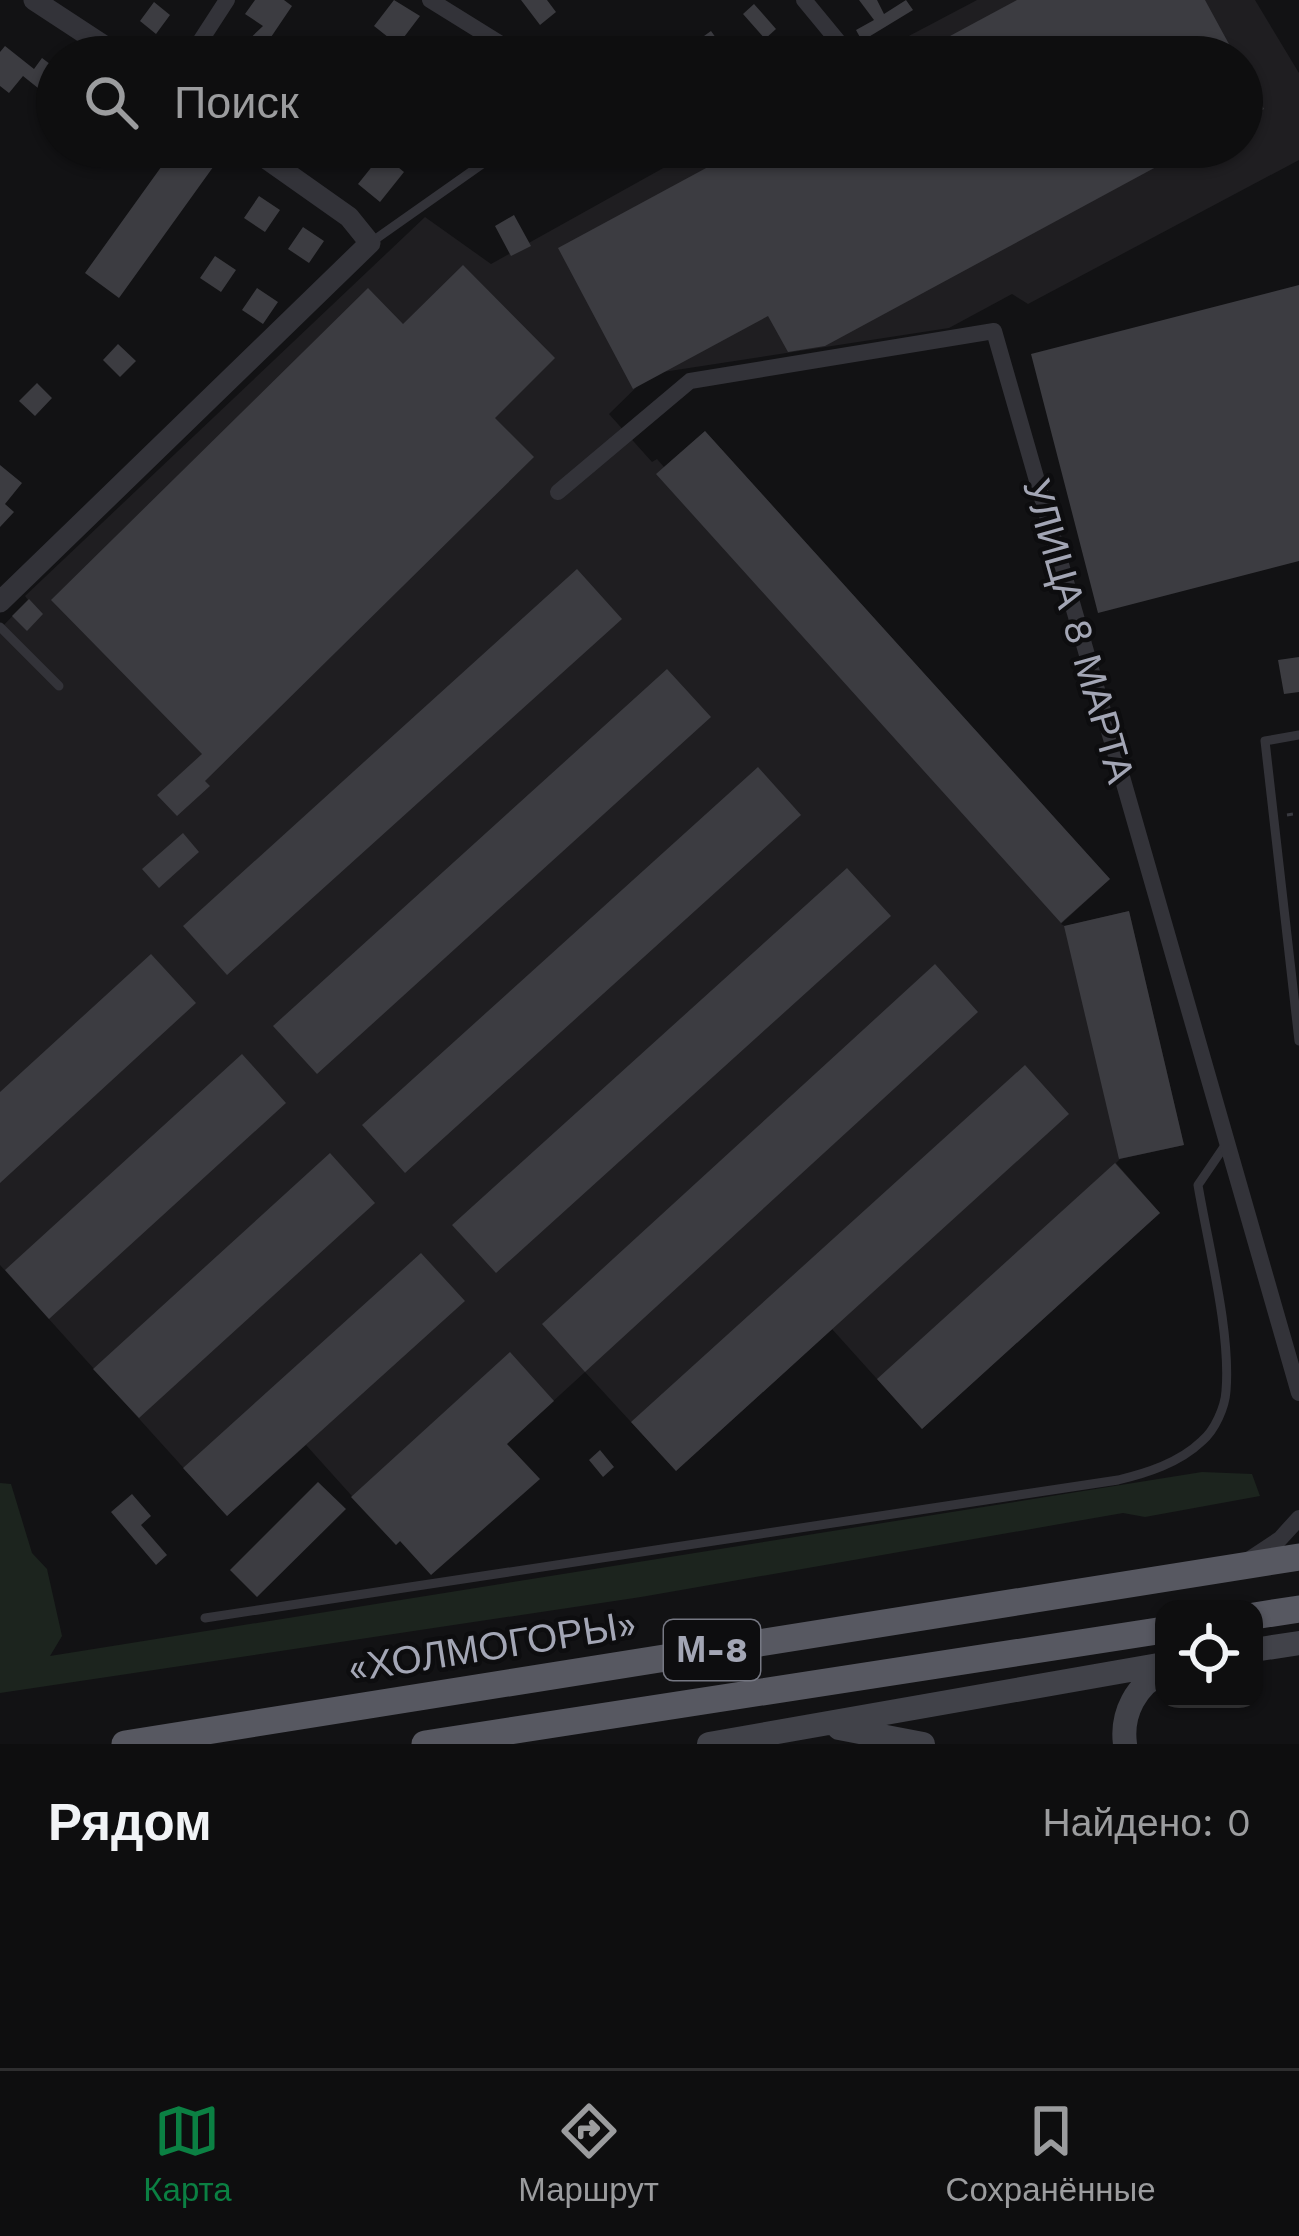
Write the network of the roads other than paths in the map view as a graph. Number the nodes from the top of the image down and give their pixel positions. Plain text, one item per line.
1 (34, 0) edge
2 (227, 0) edge
3 (430, 0) edge
4 (804, 0) edge
5 (89, 36) edge
6 (204, 36) edge
7 (488, 36) edge
8 (834, 36) edge
9 (279, 168) edge
10 (476, 168) edge
11 (370, 243) junction
12 (558, 492) dead end
13 (0, 602) edge
14 (0, 627) edge
15 (59, 686) dead end
16 (1299, 734) edge
17 (1299, 917) edge
18 (1285, 920) junction
19 (1299, 1041) edge
20 (1226, 1144) junction
21 (1299, 1393) edge
22 (1299, 1518) edge
23 (1299, 1557) edge
24 (1240, 1566) junction
25 (1299, 1609) edge
26 (1263, 1615) edge
27 (205, 1618) dead end
28 (1155, 1631) edge
29 (1299, 1643) edge
30 (1263, 1649) edge
31 (1155, 1669) edge
32 (1155, 1675) edge
33 (819, 1725) junction
34 (125, 1744) edge
35 (425, 1744) edge
36 (709, 1744) edge
37 (923, 1744) edge
38 (1126, 1744) edge

1 - 5 street
2 - 6 street
3 - 7 street
4 - 8 street
9 - 11 street
10 - 11 lane
11 - 13 street
12 - 20 street, УЛИЦА 8 МАРТА
14 - 15 lane
16 - 18 lane
17 - 18 lane
18 - 19 lane
20 - 21 street, УЛИЦА 8 МАРТА
20 - 27 lane
22 - 24 street
23 - 24 highway, «ХОЛМОГОРЫ» / М-8
24 - 34 highway, «ХОЛМОГОРЫ» / М-8
25 - 26 highway
28 - 35 highway, М-8
29 - 30 main road
31 - 33 main road
32 - 38 main road
33 - 36 main road
33 - 37 main road

